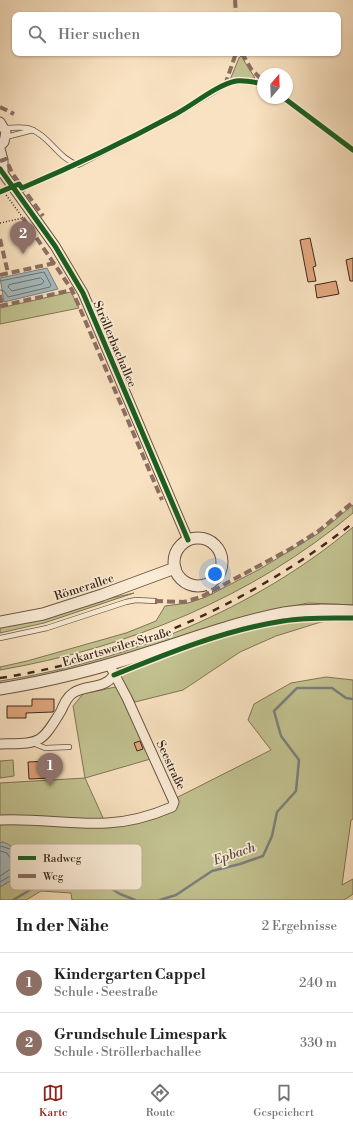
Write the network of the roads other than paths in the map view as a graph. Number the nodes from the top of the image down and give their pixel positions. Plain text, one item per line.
1 (257, 83) edge
2 (292, 104) edge
3 (3, 125) edge
4 (33, 130) junction
5 (6, 137) junction
6 (0, 148) edge
7 (353, 150) edge
8 (1, 171) edge
9 (188, 540) junction
10 (175, 568) junction
11 (155, 601) dead end
12 (353, 610) edge
13 (0, 622) edge
14 (0, 638) edge
15 (108, 664) junction
16 (114, 675) junction
17 (0, 689) edge
18 (33, 743) junction
19 (0, 744) edge
20 (69, 747) dead end
21 (0, 820) edge

1 - 4 lane
2 - 7 lane
3 - 4 lane
3 - 5 street
4 - 5 lane
5 - 6 street
6 - 8 street, Ströllerbachallee
8 - 9 street, Ströllerbachallee
9 - 10 street
9 - 10 street
10 - 13 street, Römerallee
11 - 14 lane
12 - 15 street, Eckartsweiler Straße
15 - 16 street, Seestraße
15 - 17 street, Eckartsweiler Straße
16 - 18 street
16 - 21 street, Seestraße
18 - 19 street
18 - 20 lane

